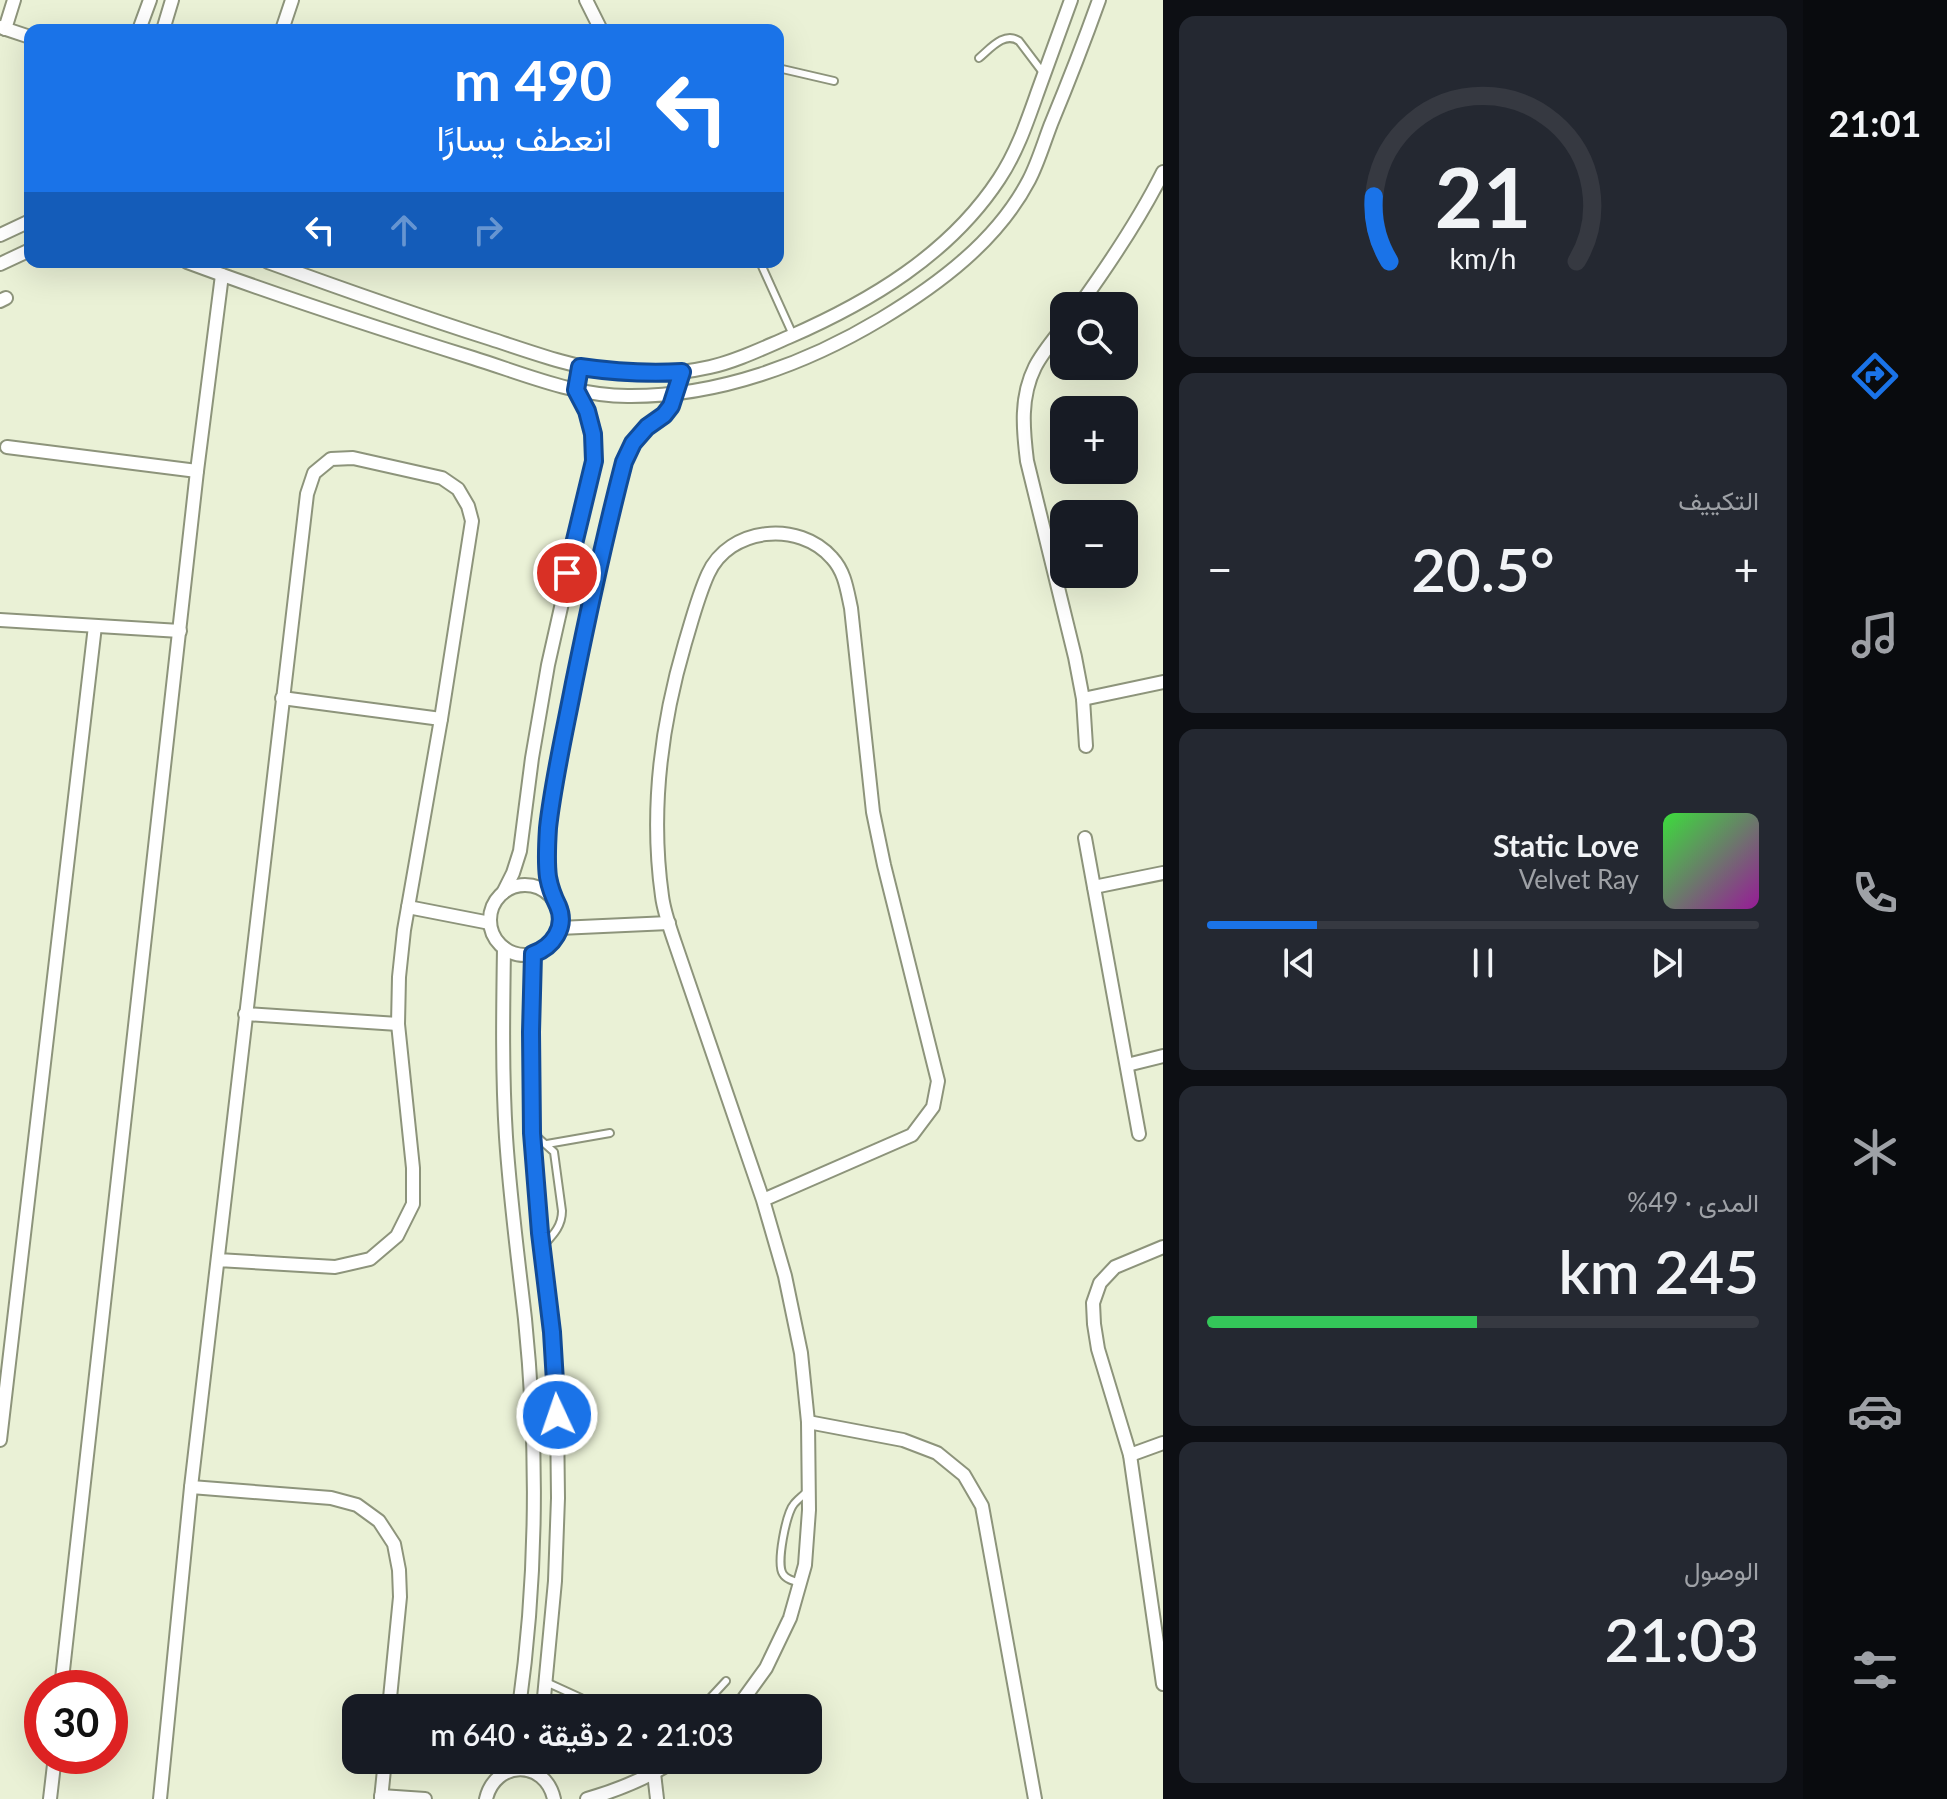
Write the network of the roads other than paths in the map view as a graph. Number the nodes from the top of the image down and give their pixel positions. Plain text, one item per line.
1 (14, 0) edge
2 (150, 0) edge
3 (172, 0) edge
4 (292, 0) edge
5 (586, 0) edge
6 (1071, 0) edge
7 (1099, 0) edge
8 (141, 24) edge
9 (165, 24) edge
10 (284, 24) edge
11 (598, 24) edge
12 (2, 28) edge
13 (24, 35) edge
14 (979, 58) dead end
15 (784, 69) edge
16 (1044, 74) junction
17 (834, 81) dead end
18 (1163, 172) edge
19 (24, 224) edge
20 (0, 235) edge
21 (24, 253) edge
22 (0, 264) edge
23 (203, 268) edge
24 (285, 268) edge
25 (763, 268) edge
26 (222, 275) junction
27 (1089, 292) edge
28 (793, 335) junction
29 (1050, 346) edge
30 (580, 367) junction
31 (682, 372) junction
32 (576, 390) junction
33 (675, 394) junction
34 (7, 447) dead end
35 (197, 471) junction
36 (0, 620) edge
37 (95, 626) junction
38 (180, 631) junction
39 (1163, 682) edge
40 (282, 698) junction
41 (1083, 699) junction
42 (441, 719) junction
43 (1086, 746) dead end
44 (1085, 838) dead end
45 (1163, 873) edge
46 (1094, 887) junction
47 (503, 893) junction
48 (552, 897) junction
49 (408, 907) junction
50 (490, 923) junction
51 (669, 923) junction
52 (559, 928) junction
53 (504, 948) junction
54 (533, 954) junction
55 (245, 1014) junction
56 (398, 1024) junction
57 (1163, 1056) edge
58 (1127, 1065) junction
59 (532, 1133) junction
60 (610, 1133) dead end
61 (1139, 1134) dead end
62 (547, 1144) junction
63 (763, 1200) junction
64 (542, 1247) junction
65 (1163, 1247) edge
66 (218, 1260) junction
67 (808, 1422) junction
68 (0, 1440) edge
69 (1163, 1443) edge
70 (1130, 1455) junction
71 (191, 1487) junction
72 (809, 1490) junction
73 (800, 1583) junction
74 (1158, 1621) edge
75 (63, 1670) edge
76 (726, 1681) dead end
77 (546, 1682) junction
78 (1163, 1684) edge
79 (390, 1694) edge
80 (520, 1694) edge
81 (545, 1694) edge
82 (572, 1694) edge
83 (714, 1694) edge
84 (747, 1694) edge
85 (53, 1774) edge
86 (383, 1774) edge
87 (503, 1774) edge
88 (538, 1774) edge
89 (652, 1774) edge
90 (654, 1774) edge
91 (381, 1797) edge
92 (50, 1799) edge
93 (160, 1799) edge
94 (425, 1799) edge
95 (486, 1799) edge
96 (554, 1799) edge
97 (587, 1799) edge
98 (657, 1799) edge
99 (1035, 1799) edge

1 - 12 street
2 - 8 street
3 - 9 street
4 - 10 street
5 - 11 street
6 - 16 street
7 - 33 street
12 - 13 street
14 - 16 lane
15 - 17 lane
16 - 28 street
18 - 27 street
19 - 20 street
21 - 22 street
23 - 26 street
24 - 30 street
25 - 28 lane
26 - 32 street
26 - 35 street
28 - 31 street
29 - 41 street
30 - 31 street
30 - 32 street
31 - 33 street
32 - 33 street
32 - 47 street
33 - 48 street
34 - 35 street
35 - 38 street
36 - 37 street
37 - 38 street
37 - 68 street
38 - 75 street
39 - 41 street
40 - 42 street
40 - 42 street
40 - 55 street
41 - 43 street
42 - 49 street
44 - 46 street
45 - 46 street
46 - 58 street
47 - 48 street
47 - 50 street
48 - 52 street
49 - 50 street
49 - 56 street
50 - 53 street
51 - 52 street
51 - 63 street
51 - 63 street
52 - 54 street
53 - 54 street
53 - 80 street
54 - 59 street
55 - 56 street
55 - 66 street
56 - 66 street
57 - 58 street
58 - 61 street
59 - 62 lane
59 - 64 street
60 - 62 lane
62 - 64 lane
63 - 67 street
64 - 77 street
65 - 70 street
66 - 71 street
67 - 72 street
67 - 99 street
69 - 70 street
70 - 74 street
71 - 79 street
71 - 93 street
72 - 73 street
72 - 73 lane
73 - 84 street
74 - 78 street
76 - 83 lane
77 - 81 street
77 - 82 lane
85 - 92 street
86 - 91 street
87 - 95 street
88 - 96 street
89 - 97 street
90 - 98 street
91 - 94 street

